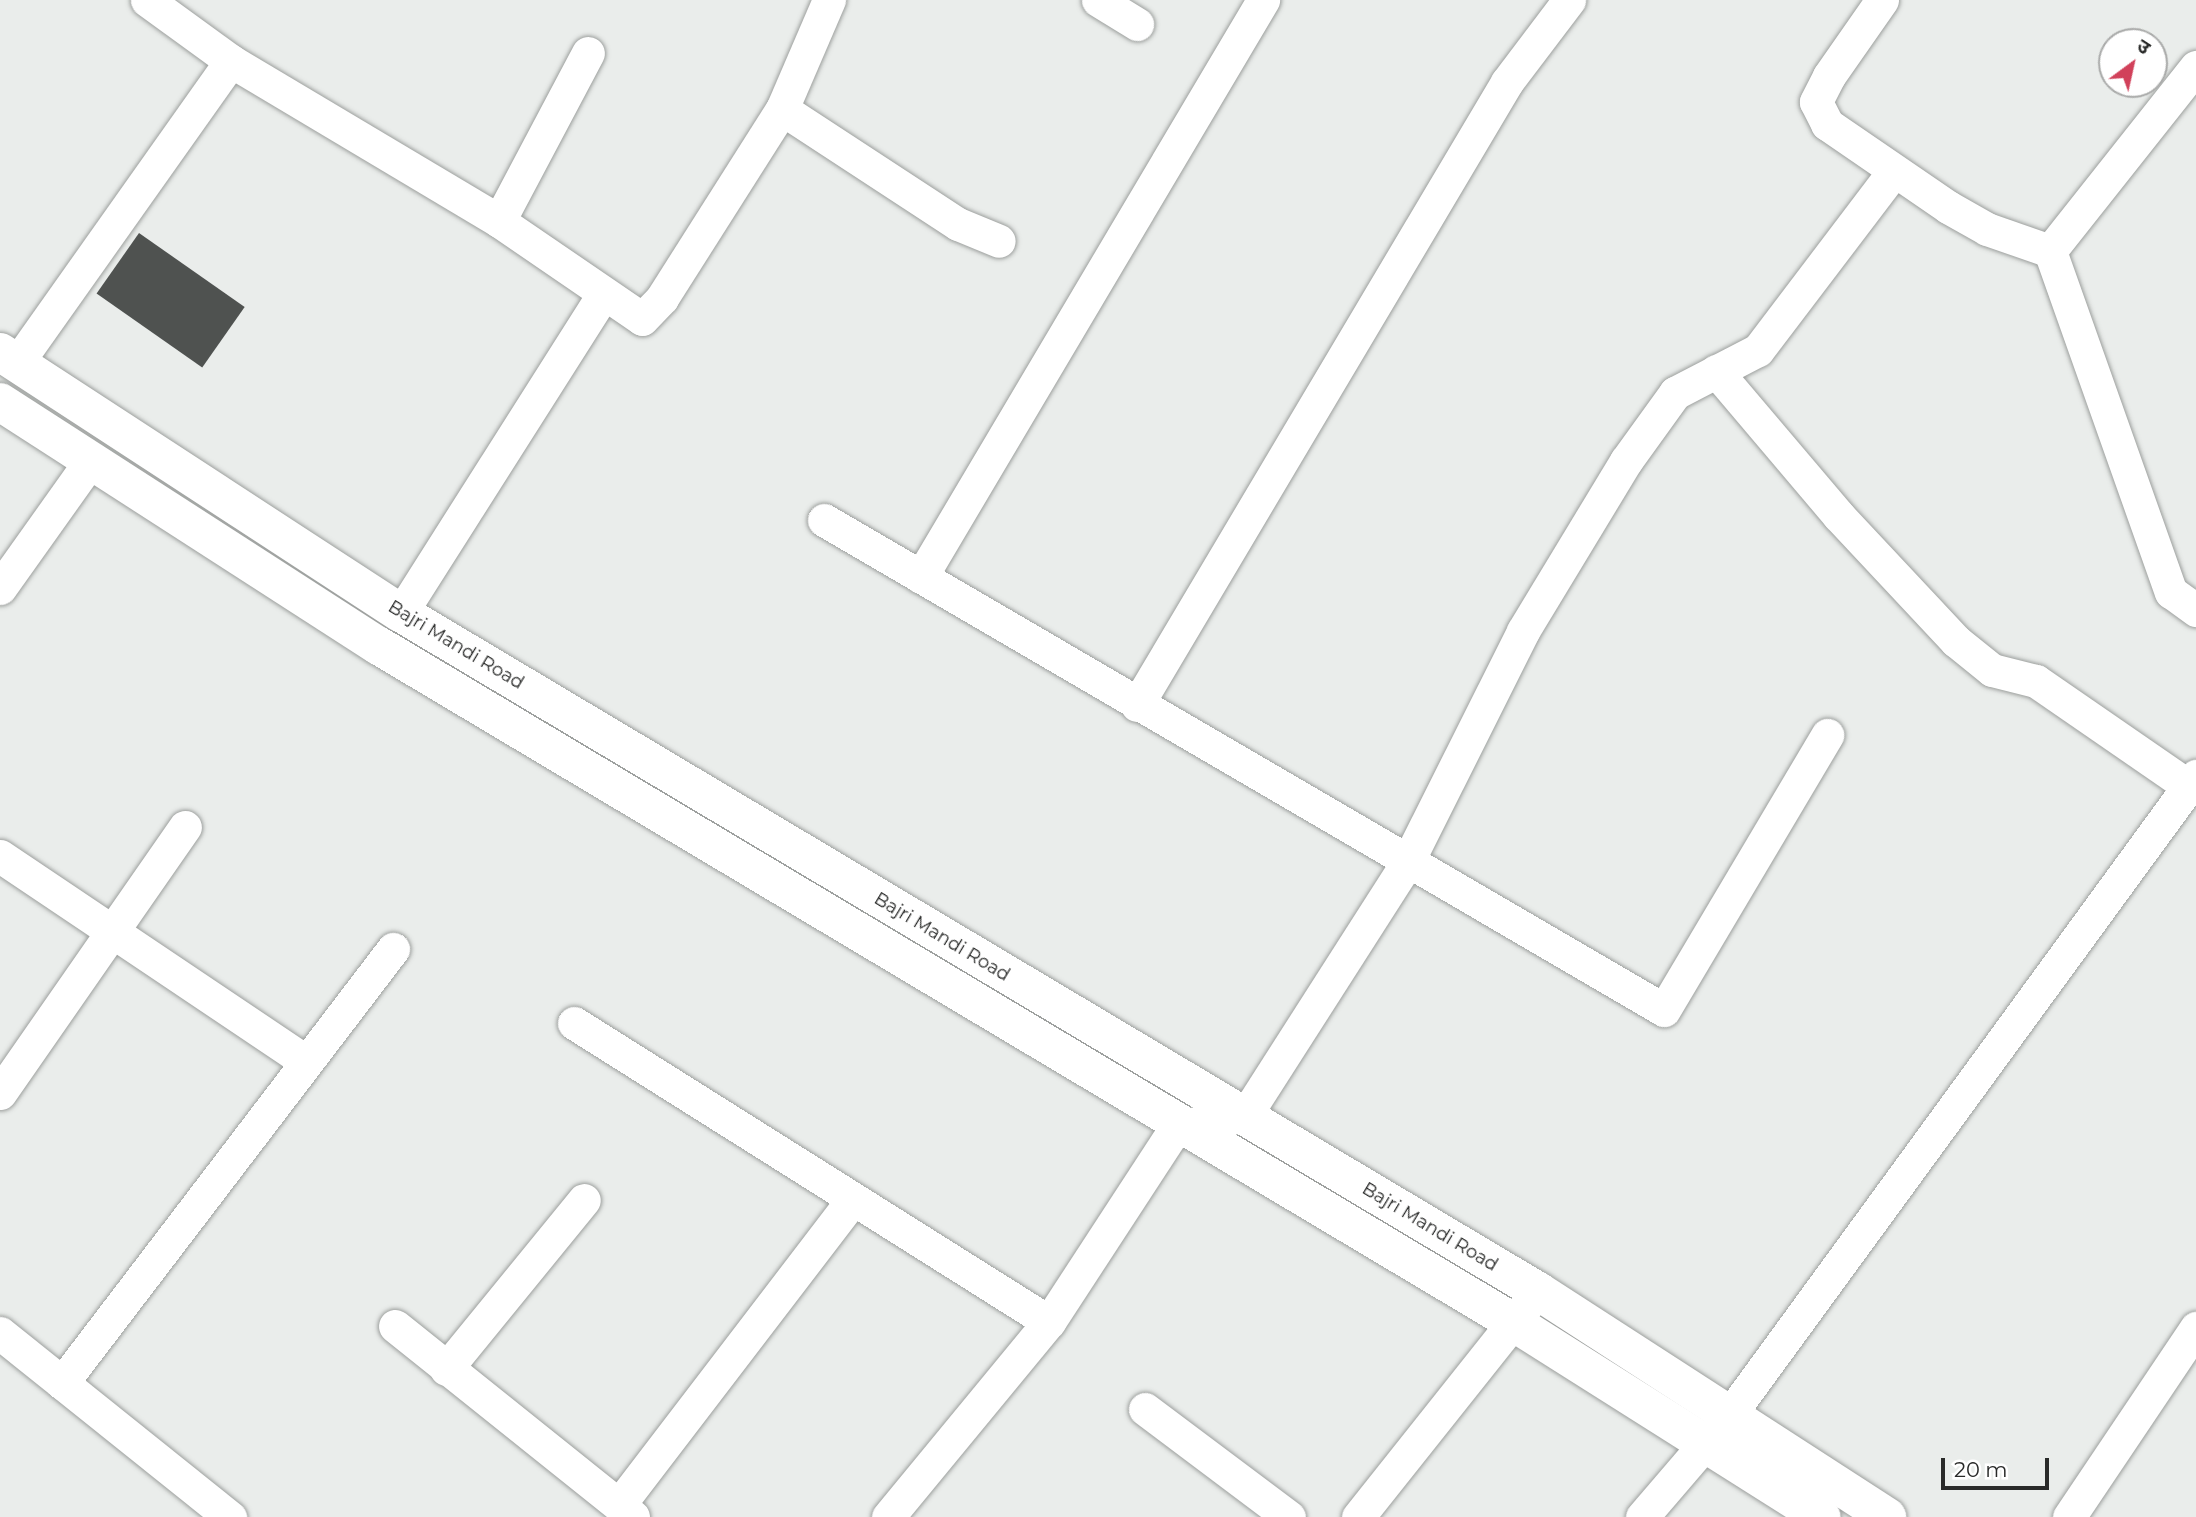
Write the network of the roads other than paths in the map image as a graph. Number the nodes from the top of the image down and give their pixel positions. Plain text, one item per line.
1 (147, 0) edge
2 (829, 0) edge
3 (1098, 0) edge
4 (1264, 0) edge
5 (1569, 0) edge
6 (1882, 0) edge
7 (1137, 24) dead end
8 (587, 54) dead end
9 (231, 61) junction
10 (2196, 67) edge
11 (782, 109) junction
12 (1893, 172) junction
13 (499, 220) junction
14 (999, 241) dead end
15 (2050, 251) junction
16 (603, 295) junction
17 (9, 358) edge
18 (1716, 371) junction
19 (0, 402) edge
20 (91, 460) junction
21 (824, 520) dead end
22 (921, 577) junction
23 (0, 588) edge
24 (2196, 610) edge
25 (401, 613) junction
26 (1138, 705) junction
27 (1827, 735) dead end
28 (2192, 781) edge
29 (185, 827) dead end
30 (0, 856) edge
31 (1407, 863) junction
32 (113, 930) junction
33 (393, 949) dead end
34 (574, 1023) dead end
35 (306, 1062) junction
36 (0, 1093) edge
37 (1245, 1116) junction
38 (1177, 1126) junction
39 (853, 1199) junction
40 (584, 1200) dead end
41 (1538, 1291) junction
42 (1049, 1322) junction
43 (1513, 1322) junction
44 (395, 1326) dead end
45 (2196, 1328) edge
46 (4, 1344) edge
47 (446, 1369) junction
48 (62, 1383) junction
49 (1145, 1409) dead end
50 (1731, 1413) junction
51 (1706, 1442) junction
52 (626, 1511) edge
53 (230, 1517) edge
54 (888, 1517) edge
55 (1289, 1517) edge
56 (1358, 1517) edge
57 (1642, 1517) edge
58 (1821, 1517) edge
59 (1887, 1517) edge
60 (2068, 1517) edge

1 - 9 street
2 - 11 street
3 - 7 street
4 - 22 street
5 - 26 street
6 - 12 street
8 - 13 street
9 - 13 street
9 - 17 street
10 - 15 street
11 - 14 street
11 - 16 street
12 - 15 street
12 - 18 street
13 - 16 street
15 - 24 street
16 - 25 street
17 - 25 street, Bajri Mandi Road
18 - 28 street
18 - 31 street
19 - 20 street
20 - 23 street
20 - 38 street
21 - 22 street
22 - 26 street
25 - 37 street, Bajri Mandi Road
26 - 31 street
27 - 31 street
28 - 50 street
29 - 32 street
30 - 32 street
31 - 37 street
32 - 35 street
32 - 36 street
33 - 35 street
34 - 39 street
35 - 48 street
37 - 38 street
37 - 41 street, Bajri Mandi Road
38 - 42 street
38 - 43 street
39 - 42 street
39 - 52 street
40 - 47 street
41 - 43 street
41 - 50 street, Bajri Mandi Road
42 - 54 street
43 - 51 street
43 - 56 street
44 - 47 street
45 - 60 street
46 - 48 street
47 - 52 street
48 - 53 street
49 - 55 street
50 - 51 street
50 - 59 street, Bajri Mandi Road
51 - 57 street
51 - 58 street

